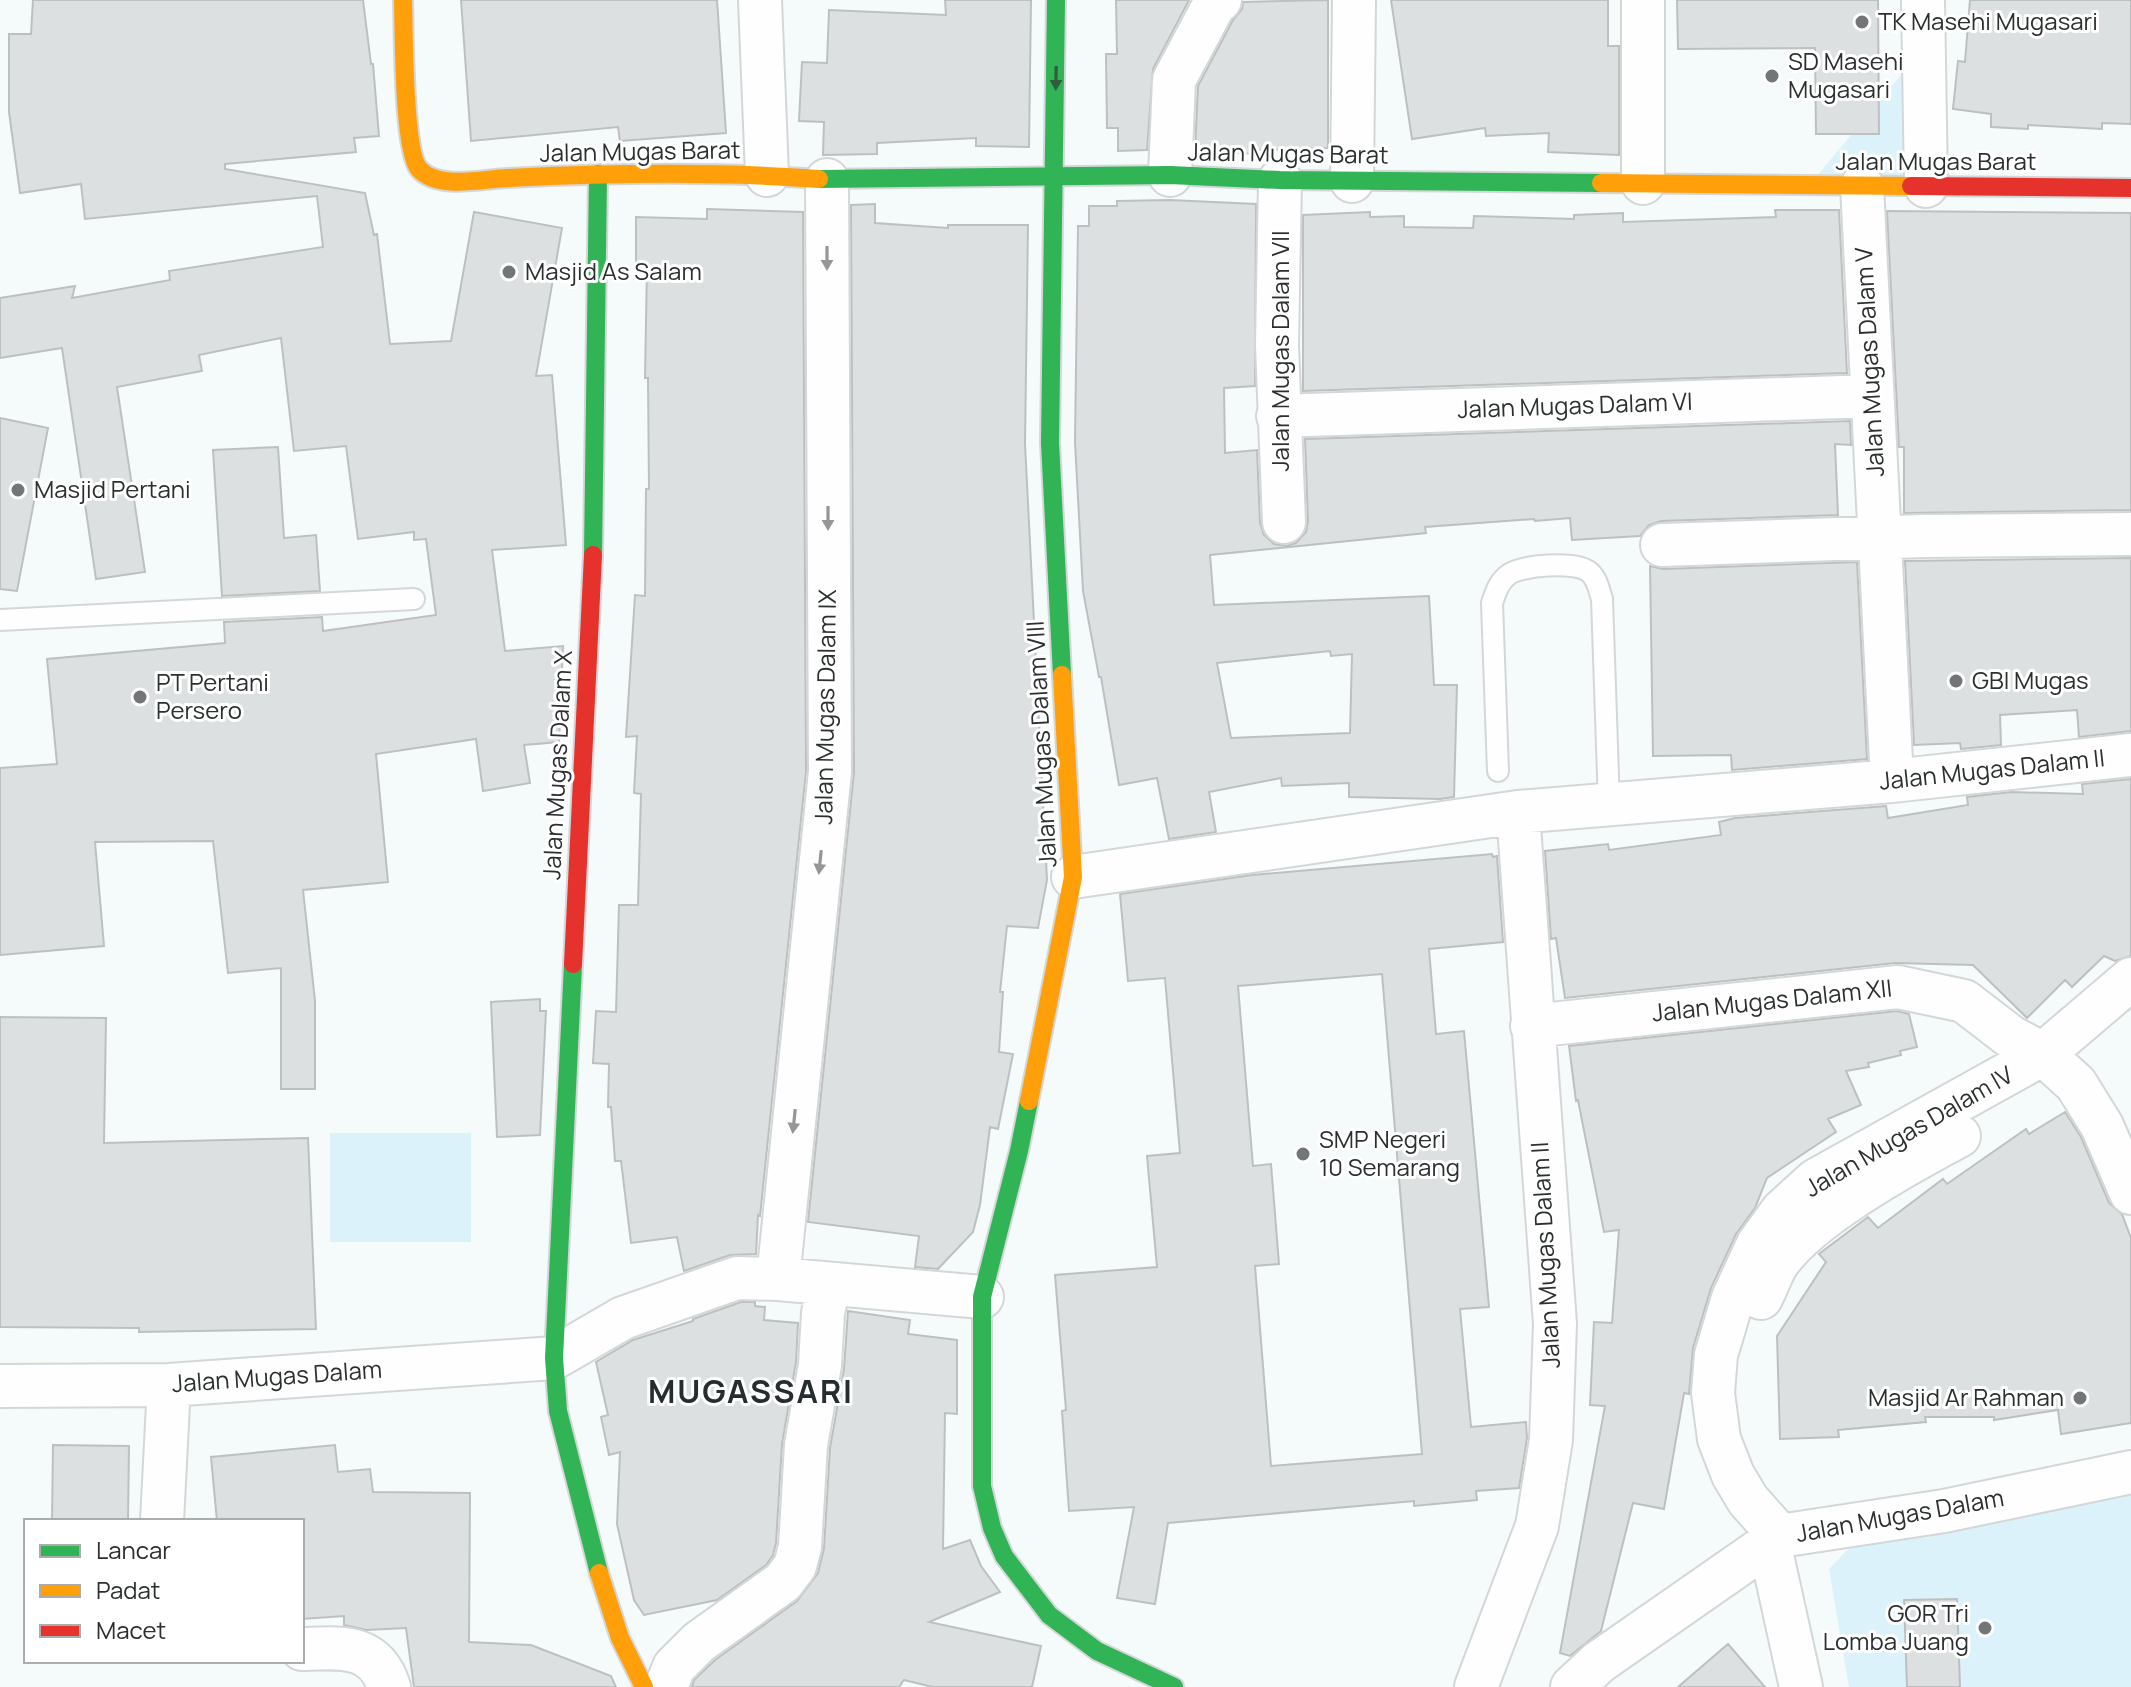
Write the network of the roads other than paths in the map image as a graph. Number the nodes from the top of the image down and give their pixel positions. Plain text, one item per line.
1 (403, 0) edge
2 (760, 0) edge
3 (1056, 0) edge
4 (1220, 0) edge
5 (1354, 0) edge
6 (1643, 0) edge
7 (1923, 0) edge
8 (598, 174) junction
9 (767, 175) junction
10 (1170, 175) junction
11 (1055, 178) junction
12 (827, 180) junction
13 (1280, 180) junction
14 (1352, 181) junction
15 (1643, 183) junction
16 (1862, 186) junction
17 (1926, 186) junction
18 (2131, 188) edge
19 (1872, 396) junction
20 (1278, 416) junction
21 (1284, 522) dead end
22 (2131, 534) edge
23 (1879, 538) junction
24 (1662, 545) dead end
25 (414, 599) dead end
26 (0, 620) edge
27 (2131, 755) edge
28 (1498, 771) dead end
29 (1892, 781) junction
30 (1609, 805) junction
31 (1518, 812) junction
32 (1073, 877) junction
33 (2131, 979) edge
34 (1532, 1026) junction
35 (2043, 1054) junction
36 (1959, 1136) dead end
37 (2131, 1193) edge
38 (778, 1279) junction
39 (829, 1284) junction
40 (982, 1297) junction
41 (554, 1358) junction
42 (169, 1385) junction
43 (0, 1386) edge
44 (1713, 1393) junction
45 (2131, 1472) edge
46 (162, 1519) edge
47 (1774, 1539) junction
48 (304, 1649) edge
49 (389, 1687) edge
50 (644, 1687) edge
51 (666, 1687) edge
52 (1174, 1687) edge
53 (1476, 1687) edge
54 (1572, 1687) edge
55 (1801, 1687) edge

1 - 8 street, Jalan Mugas Barat
2 - 9 street
3 -> 11 street, Jalan Mugas Dalam VIII
4 - 10 street
5 - 14 street
6 - 15 street
7 - 17 street
8 - 9 street, Jalan Mugas Barat
8 - 41 street, Jalan Mugas Dalam X
9 - 12 street, Jalan Mugas Barat
10 - 11 street, Jalan Mugas Barat
10 - 13 street, Jalan Mugas Barat
11 - 12 street, Jalan Mugas Barat
11 - 32 street, Jalan Mugas Dalam VIII
12 -> 38 street, Jalan Mugas Dalam IX
13 - 14 street, Jalan Mugas Barat
13 - 20 street, Jalan Mugas Dalam VII
14 - 15 street, Jalan Mugas Barat
15 - 16 street, Jalan Mugas Barat
16 - 17 street, Jalan Mugas Barat
16 - 19 street, Jalan Mugas Dalam V
17 - 18 street, Jalan Mugas Barat
19 - 20 street, Jalan Mugas Dalam VI
19 - 23 street, Jalan Mugas Dalam V
20 - 21 street, Jalan Mugas Dalam VII
22 - 23 street
23 - 24 street
23 - 29 street, Jalan Mugas Dalam V
25 - 26 lane
27 - 29 street, Jalan Mugas Dalam II
28 - 30 lane
29 - 30 street, Jalan Mugas Dalam II
30 - 31 street, Jalan Mugas Dalam II
31 - 32 street, Jalan Mugas Dalam II
31 - 34 street, Jalan Mugas Dalam II
32 - 40 street, Jalan Mugas Dalam VIII
33 - 35 street, Jalan Mugas Dalam IV
34 - 35 street, Jalan Mugas Dalam XII
34 - 53 street, Jalan Mugas Dalam II
35 - 37 street
35 - 44 street, Jalan Mugas Dalam IV
36 - 44 street
38 - 39 street, Jalan Mugas Dalam
38 - 41 street, Jalan Mugas Dalam
39 - 40 street, Jalan Mugas Dalam
39 - 51 street
40 - 52 street
41 - 42 street, Jalan Mugas Dalam
41 - 50 street
42 - 43 street, Jalan Mugas Dalam
42 - 46 street
44 - 47 street, Jalan Mugas Dalam IV
45 - 47 street, Jalan Mugas Dalam
47 - 54 street, Jalan Mugas Dalam
47 - 55 street
48 - 49 street

